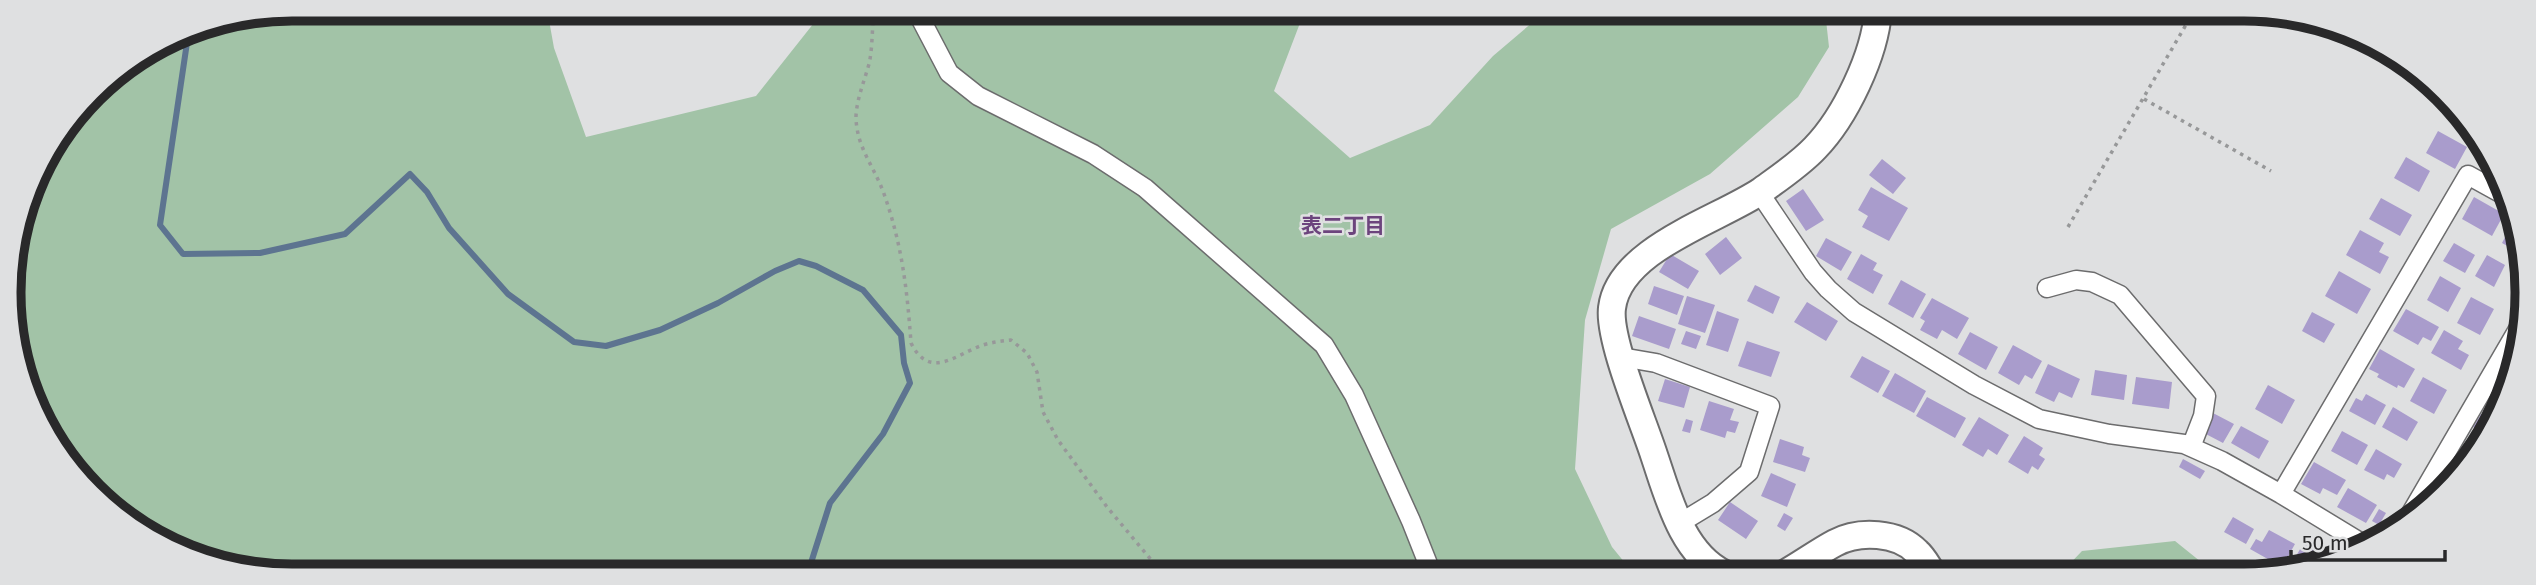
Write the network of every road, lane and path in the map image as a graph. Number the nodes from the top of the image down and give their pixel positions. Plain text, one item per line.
1 (922, 21) edge
2 (1876, 21) edge
3 (2188, 21) edge
4 (873, 22) dead end
5 (2144, 99) junction
6 (2271, 172) dead end
7 (2494, 189) edge
8 (1759, 192) junction
9 (2068, 227) dead end
10 (2047, 288) dead end
11 (2510, 342) edge
12 (1621, 357) junction
13 (2191, 447) junction
14 (2281, 494) junction
15 (2418, 501) edge
16 (1680, 523) junction
17 (2356, 539) edge
18 (1155, 564) edge
19 (1428, 564) edge
20 (1710, 564) edge
21 (1800, 564) edge
22 (1927, 564) edge

1 - 19 street
2 - 8 street
3 - 5 path
4 - 18 path
5 - 6 path
5 - 9 path
7 - 14 street
8 - 12 street
8 - 13 street
10 - 13 street
11 - 15 street
12 - 16 street
12 - 16 street
13 - 14 street
14 - 17 street
16 - 20 street
21 - 22 street

